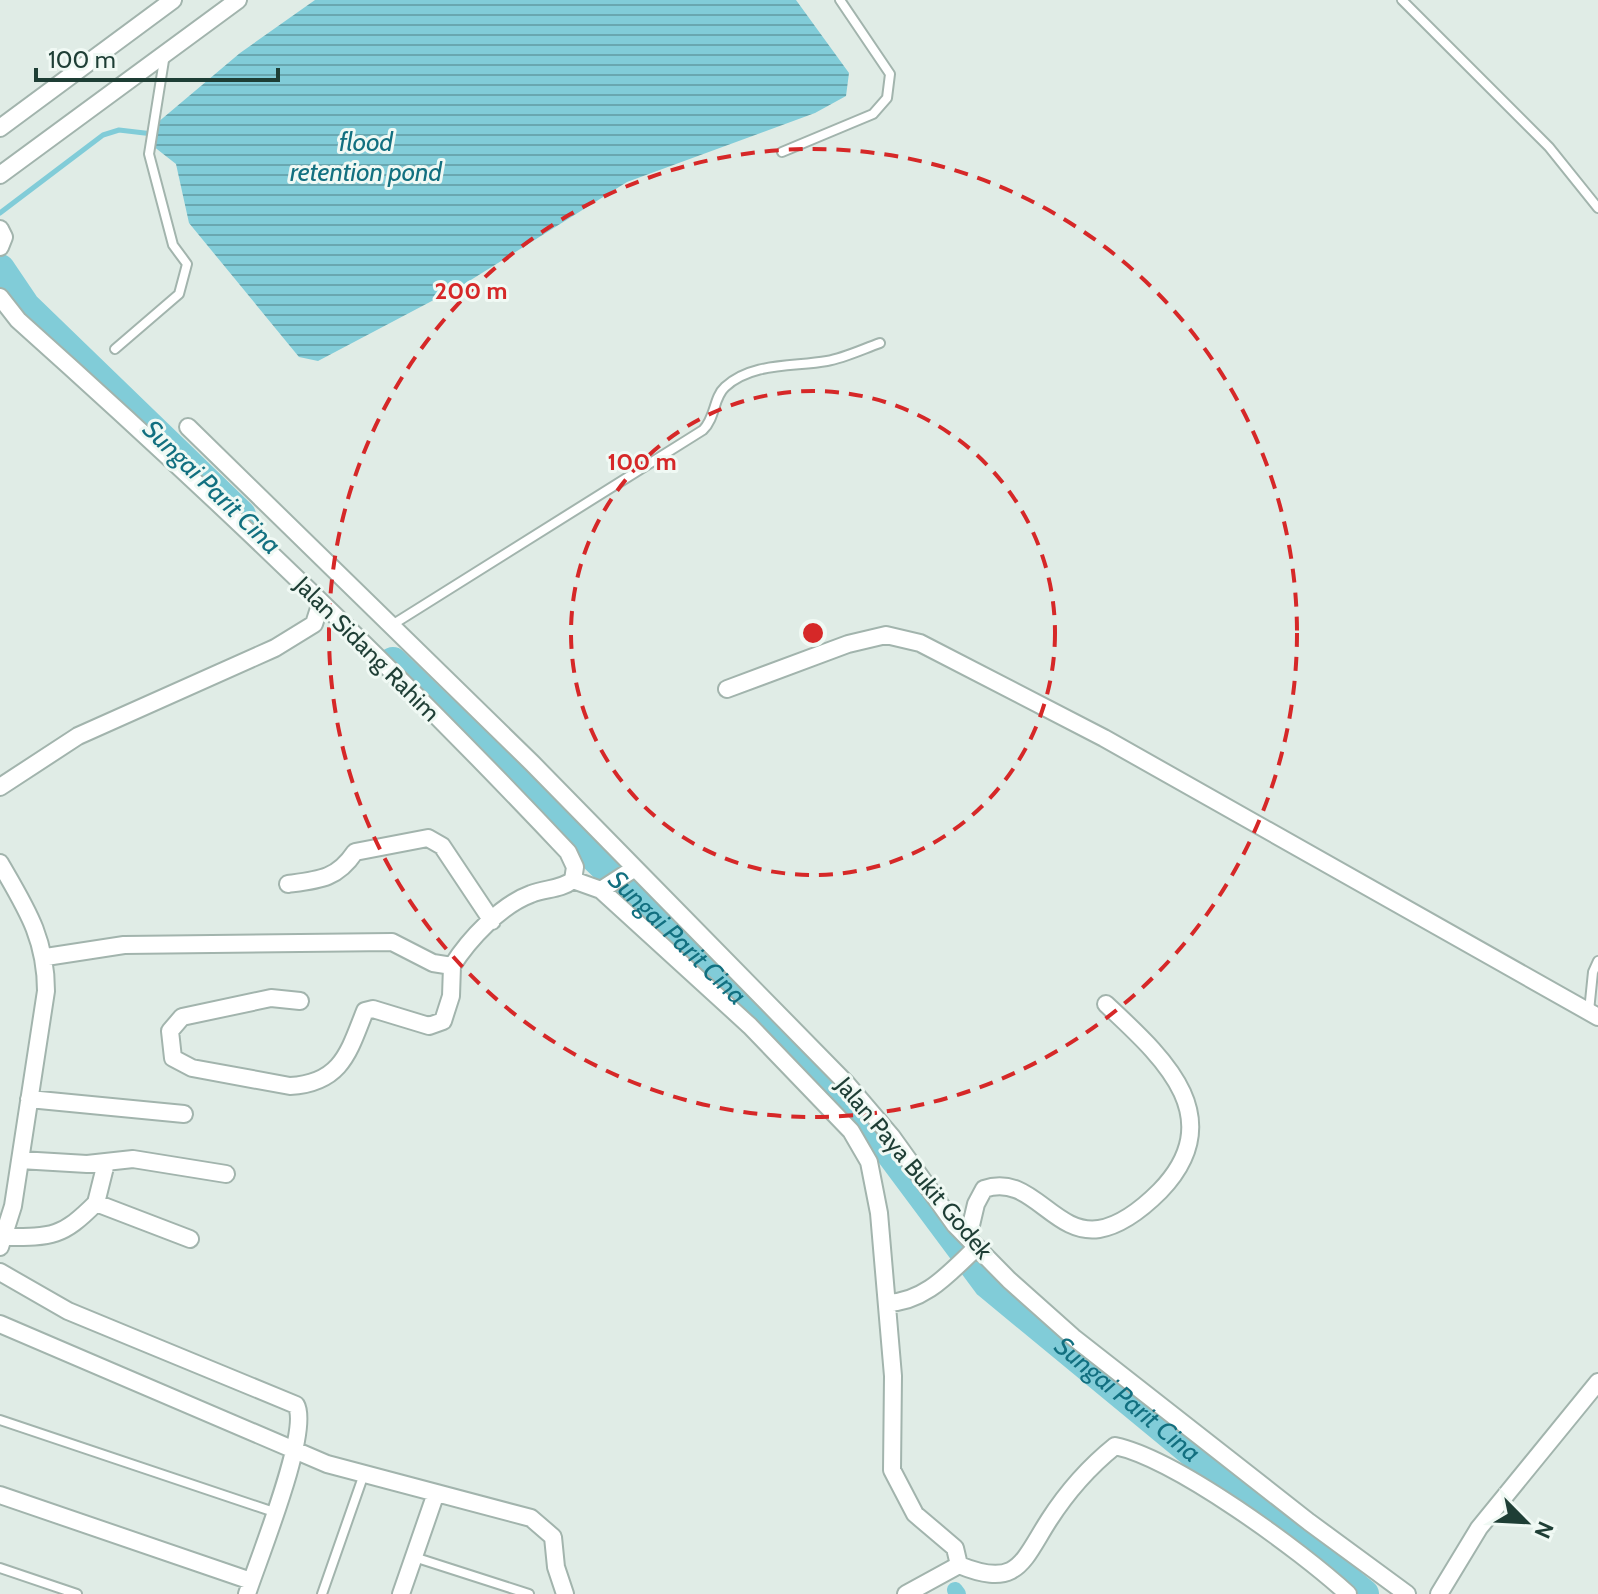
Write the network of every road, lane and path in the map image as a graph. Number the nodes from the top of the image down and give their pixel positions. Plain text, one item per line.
1 (173, 0) edge
2 (238, 0) edge
3 (840, 0) edge
4 (1402, 0) edge
5 (166, 53) junction
6 (0, 128) edge
7 (782, 152) dead end
8 (0, 174) edge
9 (1598, 208) edge
10 (0, 229) edge
11 (0, 247) edge
12 (0, 297) edge
13 (880, 343) dead end
14 (115, 349) dead end
15 (188, 427) dead end
16 (321, 602) junction
17 (391, 626) junction
18 (727, 689) dead end
19 (0, 787) edge
20 (0, 863) edge
21 (633, 870) junction
22 (288, 884) dead end
23 (589, 885) junction
24 (492, 921) junction
25 (46, 957) junction
26 (1598, 961) edge
27 (452, 966) junction
28 (300, 1001) dead end
29 (1106, 1004) dead end
30 (1594, 1015) edge
31 (29, 1099) junction
32 (184, 1114) dead end
33 (20, 1160) junction
34 (106, 1163) junction
35 (226, 1174) dead end
36 (96, 1203) junction
37 (190, 1239) dead end
38 (3, 1242) edge
39 (972, 1246) junction
40 (0, 1272) edge
41 (895, 1302) junction
42 (0, 1324) edge
43 (1598, 1382) edge
44 (0, 1420) edge
45 (295, 1451) junction
46 (364, 1474) junction
47 (436, 1493) junction
48 (0, 1495) edge
49 (274, 1512) junction
50 (414, 1557) junction
51 (959, 1565) junction
52 (0, 1568) edge
53 (249, 1588) edge
54 (916, 1592) edge
55 (77, 1594) edge
56 (322, 1594) edge
57 (401, 1594) edge
58 (529, 1594) edge
59 (565, 1594) edge
60 (1348, 1594) edge
61 (1407, 1594) edge
62 (1439, 1594) edge

1 - 6 street
2 - 5 street
3 - 7 lane
4 - 9 lane
5 - 8 street
5 - 14 lane
10 - 11 street
12 - 16 street, Jalan Sidang Rahim
13 - 17 lane
15 - 17 street, Jalan Paya Bukit Godek
16 - 19 street
16 - 23 street, Jalan Sidang Rahim
17 - 21 street, Jalan Paya Bukit Godek
18 - 30 street
20 - 25 street
21 - 23 street
21 - 39 street, Jalan Paya Bukit Godek
22 - 24 street
23 - 24 street
23 - 41 street
24 - 27 street
25 - 27 street
25 - 31 street
26 - 30 lane
27 - 28 street
29 - 39 street
31 - 32 street
31 - 33 street
33 - 34 street
33 - 38 street
34 - 35 street
34 - 36 street
36 - 37 street
36 - 38 street
39 - 41 street
39 - 61 street, Jalan Paya Bukit Godek
40 - 45 street
41 - 51 street
42 - 45 street
43 - 62 street
44 - 49 lane
45 - 46 street
45 - 49 street
46 - 47 street
46 - 56 lane
47 - 50 street
47 - 59 street
48 - 53 street
49 - 53 street
50 - 57 street
50 - 58 lane
51 - 54 street
51 - 60 street
52 - 55 lane

